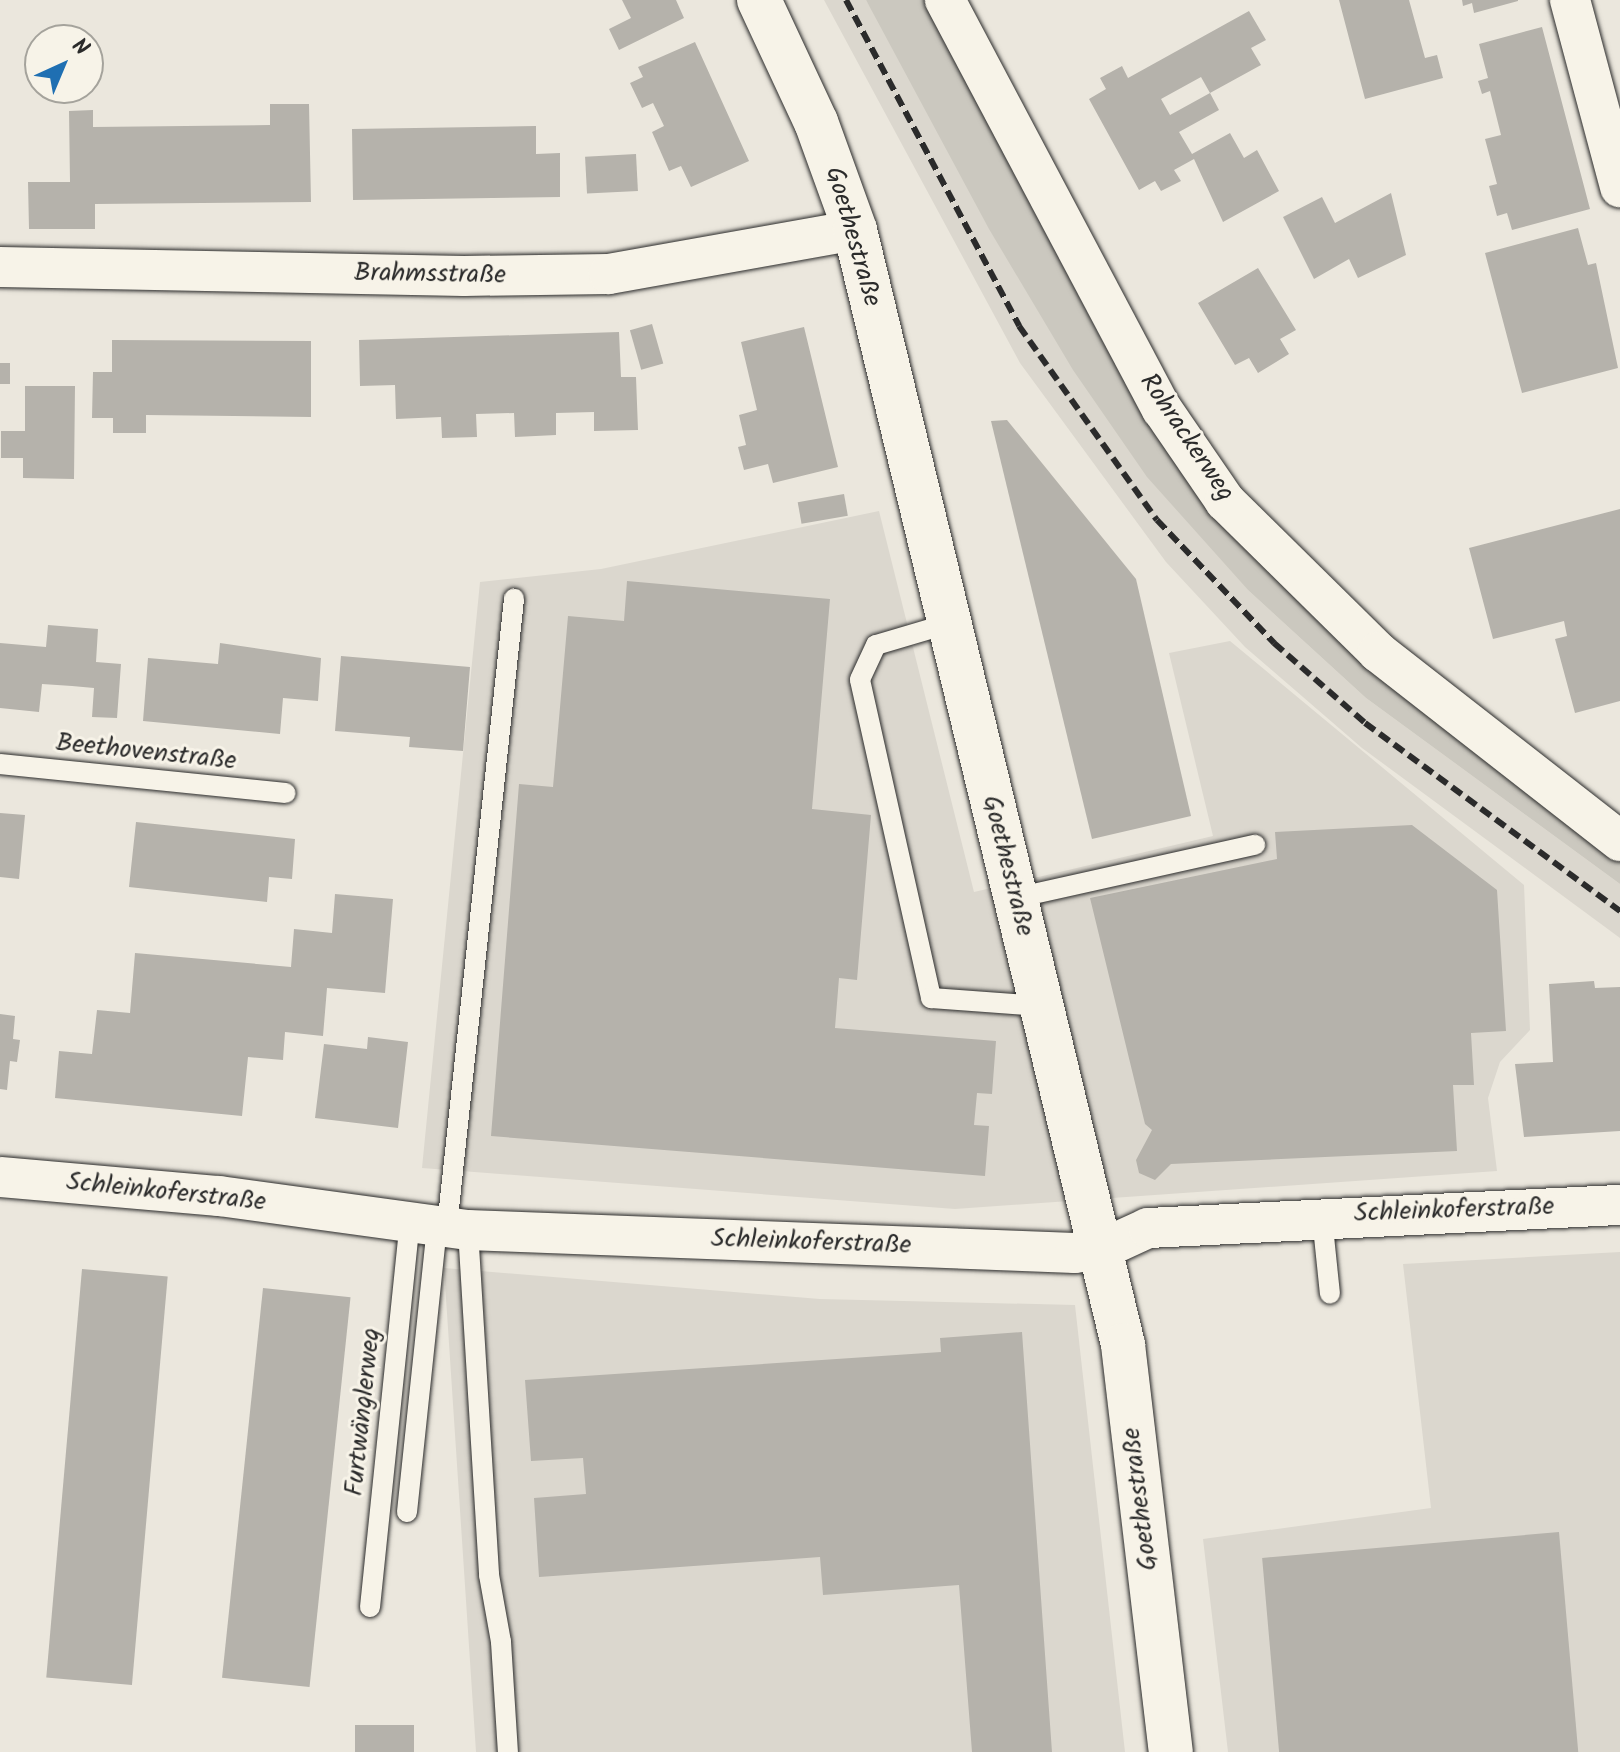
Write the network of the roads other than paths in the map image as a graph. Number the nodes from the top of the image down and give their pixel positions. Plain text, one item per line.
1 (759, 0) edge
2 (945, 0) edge
3 (1570, 0) edge
4 (1620, 187) edge
5 (855, 230) junction
6 (0, 267) edge
7 (514, 599) dead end
8 (947, 624) junction
9 (0, 764) edge
10 (286, 793) dead end
11 (1620, 841) edge
12 (1255, 845) dead end
13 (1015, 898) junction
14 (1041, 1006) junction
15 (0, 1177) edge
16 (1620, 1205) edge
17 (1322, 1217) junction
18 (440, 1226) junction
19 (1100, 1250) junction
20 (1330, 1294) dead end
21 (407, 1512) dead end
22 (370, 1607) dead end
23 (508, 1752) edge
24 (1171, 1752) edge

1 - 5 street, Goethestraße
2 - 11 street, Rohrackerweg
3 - 4 street
5 - 6 street, Brahmsstraße
5 - 8 street, Goethestraße
7 - 18 lane
8 - 13 street, Goethestraße
8 - 14 lane
9 - 10 lane, Beethovenstraße
12 - 13 lane
13 - 14 street, Goethestraße
14 - 19 street, Goethestraße
15 - 18 street, Schleinkoferstraße
16 - 17 street, Schleinkoferstraße
17 - 19 street, Schleinkoferstraße
17 - 20 lane
18 - 19 street, Schleinkoferstraße
18 - 21 lane
18 - 22 lane, Furtwänglerweg
18 - 23 lane
19 - 24 street, Goethestraße

